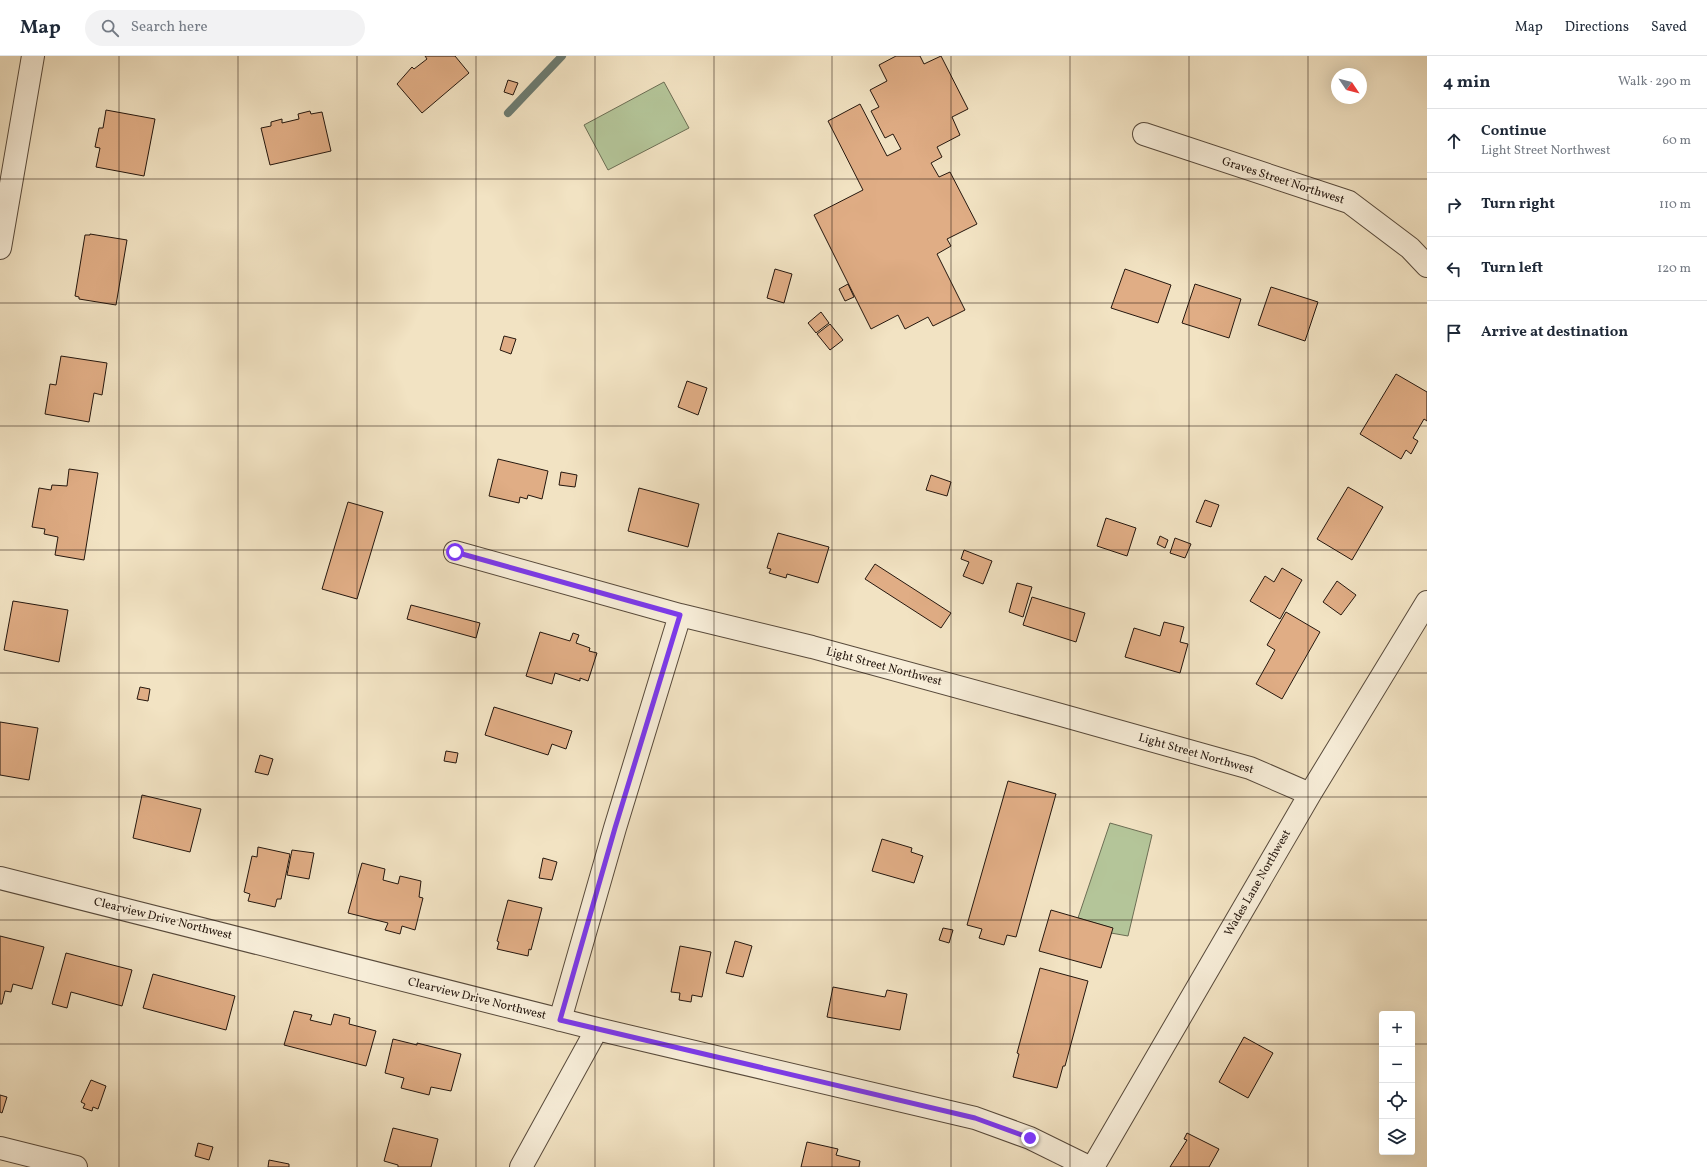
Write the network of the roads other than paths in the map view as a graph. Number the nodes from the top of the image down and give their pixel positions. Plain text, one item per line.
1 (32, 56) edge
2 (1144, 134) dead end
3 (0, 248) edge
4 (1427, 266) edge
5 (455, 552) dead end
6 (1427, 602) edge
7 (680, 615) junction
8 (1310, 794) junction
9 (0, 878) edge
10 (560, 1020) junction
11 (597, 1029) junction
12 (0, 1148) edge
13 (76, 1167) edge
14 (521, 1167) edge
15 (1089, 1167) edge
16 (1093, 1167) edge

1 - 3 street
2 - 4 street, Graves Street Northwest
5 - 7 street, Light Street Northwest
6 - 8 street, Wades Lane Northwest
7 - 8 street, Light Street Northwest
7 - 10 street
8 - 16 street, Wades Lane Northwest
9 - 10 street, Clearview Drive Northwest
10 - 11 street, Clearview Drive Northwest
11 - 14 street
11 - 15 street, Clearview Drive Northwest
12 - 13 street

